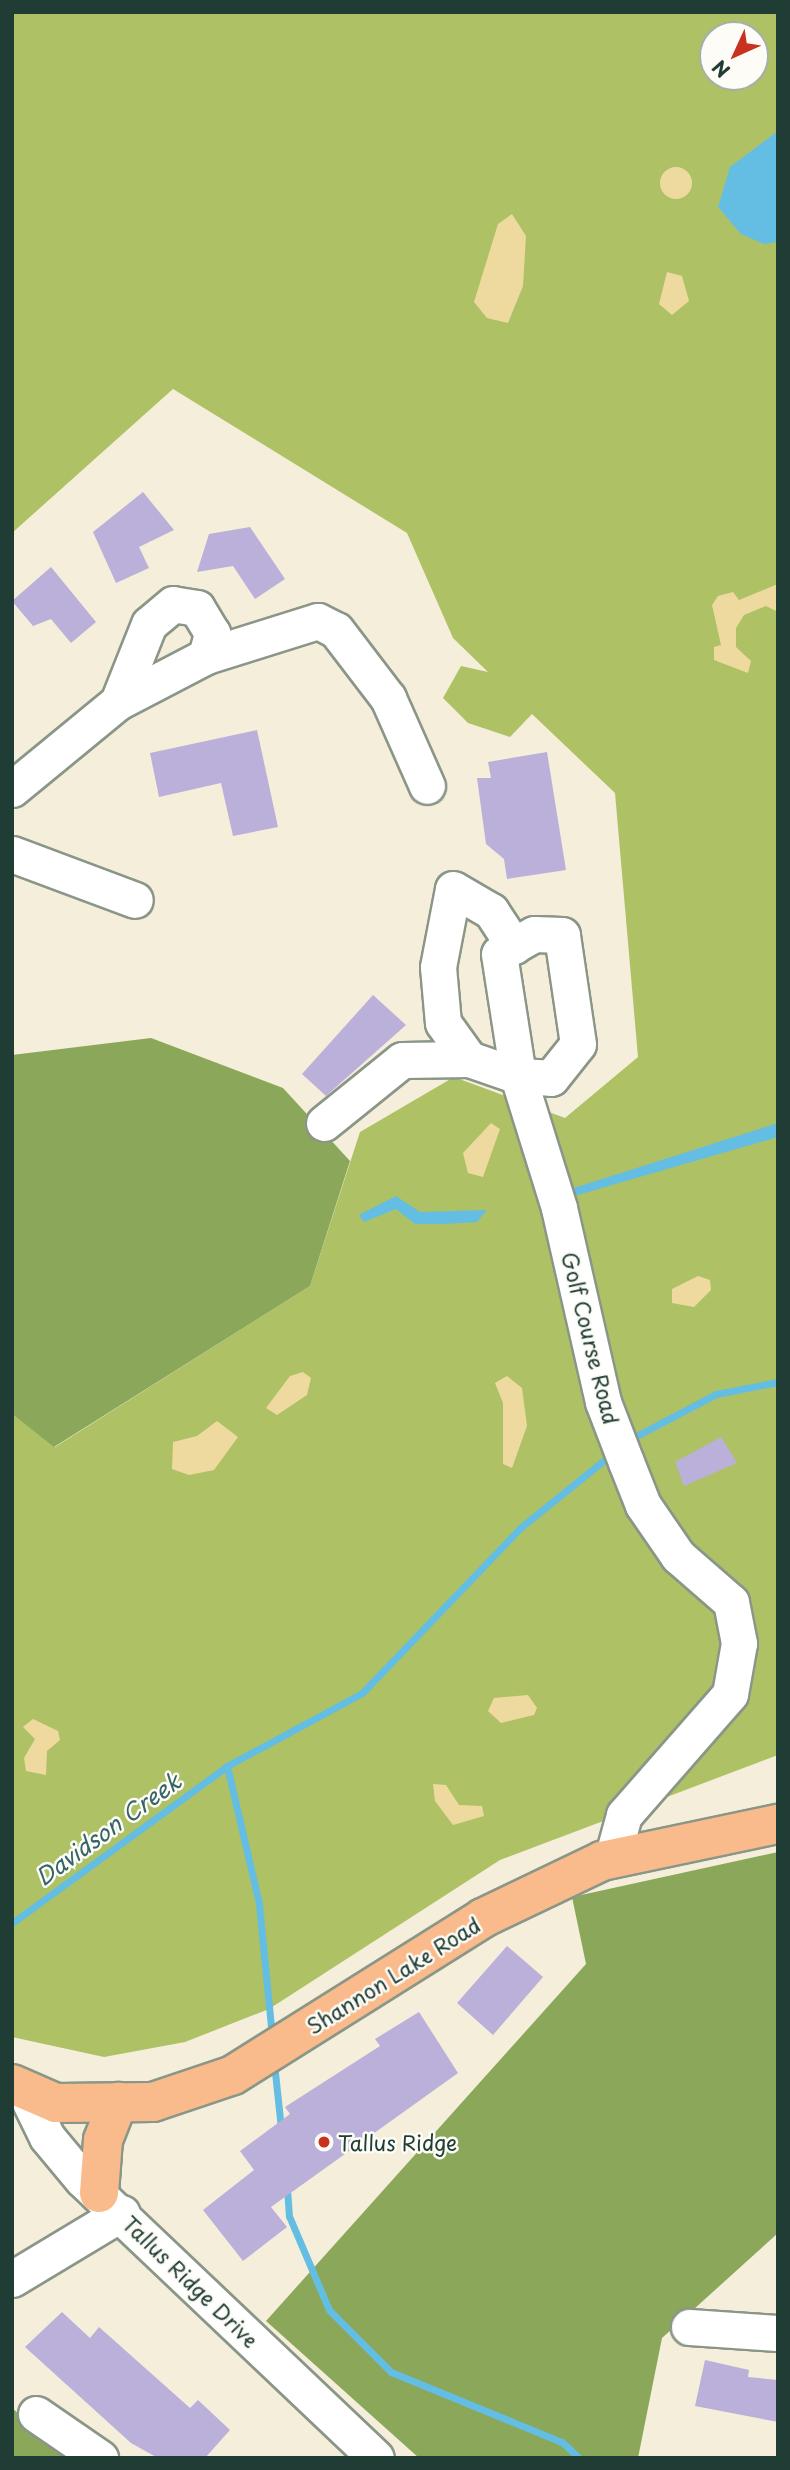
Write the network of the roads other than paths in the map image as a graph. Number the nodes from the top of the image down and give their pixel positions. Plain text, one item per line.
1 (205, 656) junction
2 (118, 702) junction
3 (427, 786) dead end
4 (12, 789) edge
5 (12, 854) edge
6 (135, 900) dead end
7 (513, 946) junction
8 (469, 1059) junction
9 (518, 1076) junction
10 (324, 1123) dead end
11 (778, 1824) edge
12 (612, 1859) junction
13 (18, 2087) edge
14 (118, 2102) junction
15 (110, 2203) junction
16 (12, 2280) edge
17 (689, 2327) dead end
18 (778, 2333) edge
19 (36, 2414) dead end
20 (100, 2458) edge
21 (376, 2458) edge

1 - 2 street
1 - 2 street
1 - 3 street
2 - 4 street
5 - 6 street
7 - 8 street
7 - 9 street, Golf Course Road
7 - 9 street
8 - 9 street
8 - 10 street
9 - 12 street, Golf Course Road
11 - 12 main road, Shannon Lake Road
12 - 14 main road, Shannon Lake Road
13 - 14 main road, Shannon Lake Road
13 - 15 street, Tallus Ridge Drive
14 - 15 main road
15 - 16 street
15 - 21 street, Tallus Ridge Drive
17 - 18 street
19 - 20 street

